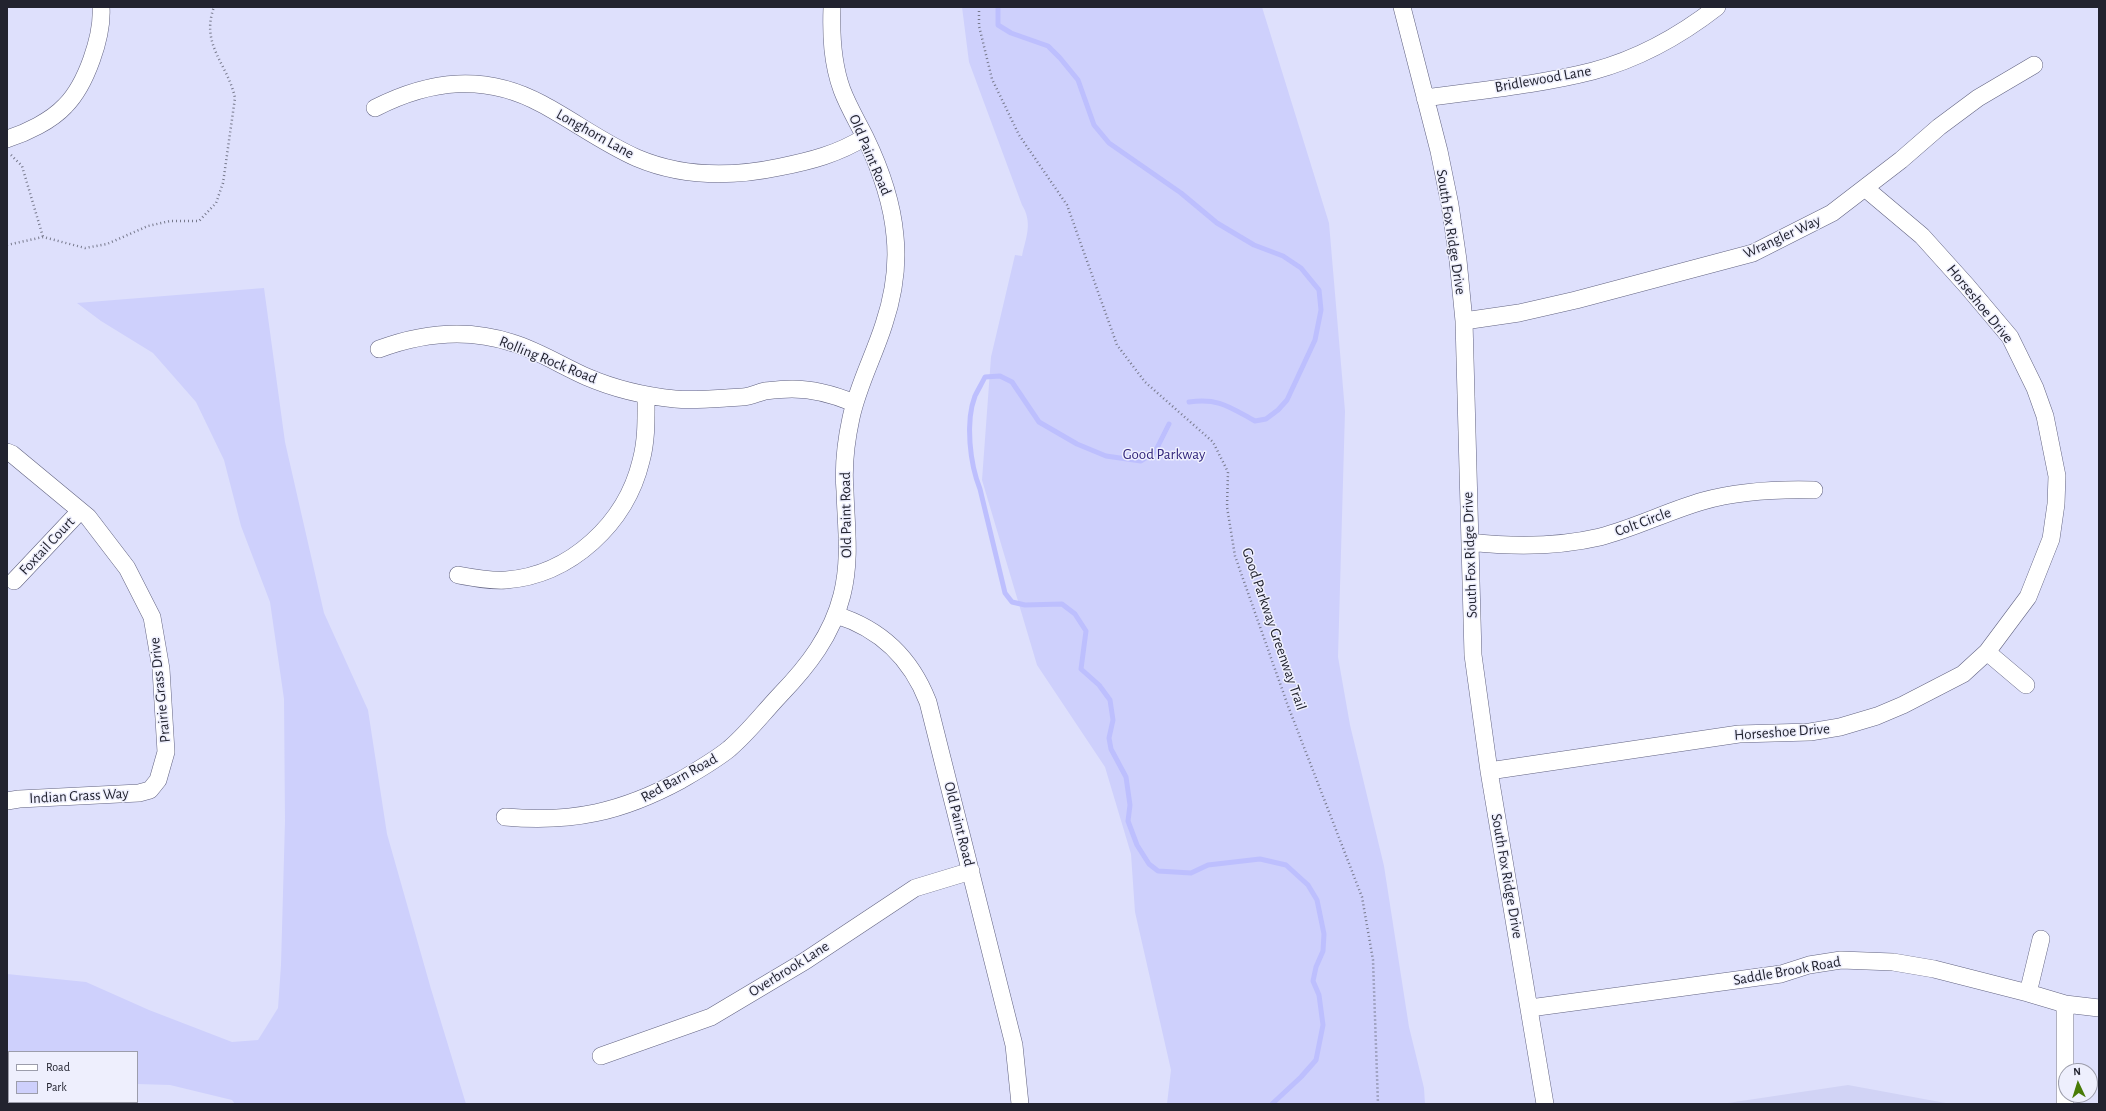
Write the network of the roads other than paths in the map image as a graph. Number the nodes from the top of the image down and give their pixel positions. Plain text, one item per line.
1 (102, 7) edge
2 (832, 7) edge
3 (1402, 7) edge
4 (1717, 7) edge
5 (2034, 65) dead end
6 (1425, 98) junction
7 (375, 108) dead end
8 (865, 137) junction
9 (7, 139) edge
10 (1865, 188) junction
11 (1464, 321) junction
12 (379, 349) dead end
13 (646, 395) junction
14 (854, 403) junction
15 (7, 452) edge
16 (1814, 490) dead end
17 (80, 511) junction
18 (1470, 542) junction
19 (458, 575) dead end
20 (14, 581) dead end
21 (836, 615) junction
22 (1987, 652) junction
23 (2026, 685) dead end
24 (1489, 771) junction
25 (150, 790) joint
26 (7, 801) edge
27 (505, 817) dead end
28 (971, 871) junction
29 (2041, 939) dead end
30 (2028, 993) junction
31 (2065, 1004) junction
32 (1530, 1008) junction
33 (2099, 1008) edge
34 (601, 1056) dead end
35 (1020, 1104) edge
36 (1546, 1104) edge
37 (2064, 1104) edge

1 - 9 street
2 - 8 street, Old Paint Road
3 - 6 street, South Fox Ridge Drive
4 - 6 street, Bridlewood Lane
5 - 10 street, Wrangler Way
6 - 11 street, South Fox Ridge Drive
7 - 8 street, Longhorn Lane
8 - 14 street, Old Paint Road
10 - 11 street, Wrangler Way
10 - 22 street, Horseshoe Drive
11 - 18 street, South Fox Ridge Drive
12 - 13 street, Rolling Rock Road
13 - 14 street, Rolling Rock Road
13 - 19 street
14 - 21 street, Old Paint Road
15 - 17 street, Prairie Grass Drive
16 - 18 street, Colt Circle
17 - 20 street, Foxtail Court
17 - 25 street, Prairie Grass Drive
18 - 24 street, South Fox Ridge Drive
21 - 27 street, Red Barn Road
21 - 28 street, Old Paint Road
22 - 23 street
22 - 24 street, Horseshoe Drive
24 - 32 street, South Fox Ridge Drive
25 - 26 street, Indian Grass Way
28 - 34 street, Overbrook Lane
28 - 35 street, Old Paint Road
29 - 30 street
30 - 31 street, Saddle Brook Road
30 - 32 street, Saddle Brook Road
31 - 33 street, Saddle Brook Road
31 - 37 street
32 - 36 street, South Fox Ridge Drive

